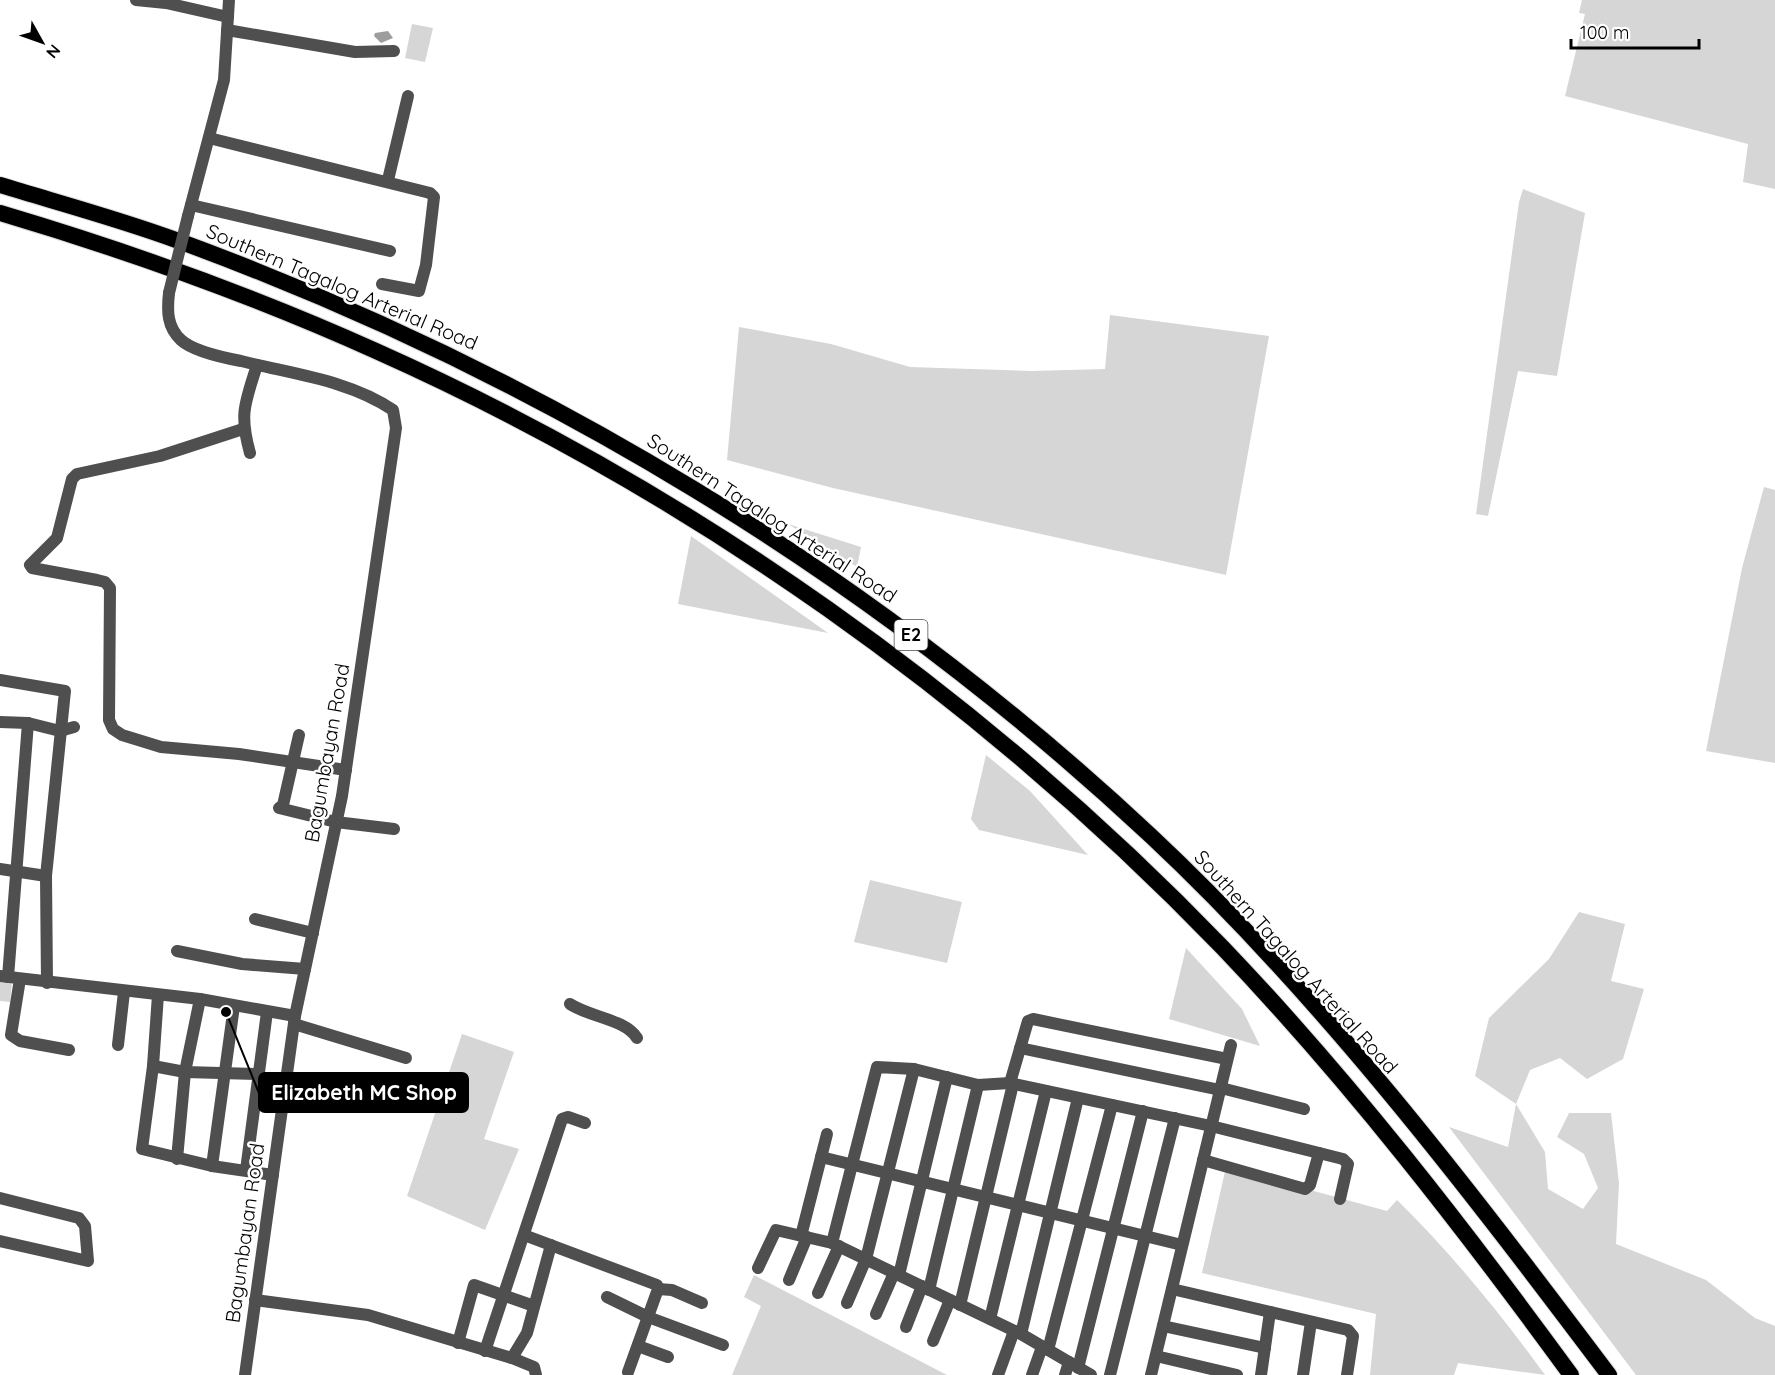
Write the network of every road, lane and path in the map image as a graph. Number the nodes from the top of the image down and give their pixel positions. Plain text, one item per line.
1 (136, 0) edge
2 (229, 0) edge
3 (228, 17) junction
4 (227, 30) junction
5 (394, 51) dead end
6 (408, 96) dead end
7 (209, 138) junction
8 (388, 180) junction
9 (0, 185) edge
10 (189, 210) junction
11 (0, 213) edge
12 (390, 251) dead end
13 (382, 284) dead end
14 (257, 365) junction
15 (243, 429) junction
16 (250, 453) dead end
17 (0, 681) edge
18 (0, 722) edge
19 (28, 723) junction
20 (74, 727) dead end
21 (60, 731) junction
22 (299, 735) dead end
23 (295, 762) junction
24 (346, 770) junction
25 (336, 822) junction
26 (394, 830) dead end
27 (0, 869) edge
28 (15, 872) junction
29 (46, 876) junction
30 (255, 919) dead end
31 (313, 933) junction
32 (177, 951) dead end
33 (305, 969) junction
34 (9, 977) edge
35 (47, 983) junction
36 (124, 992) junction
37 (158, 995) junction
38 (200, 999) junction
39 (570, 1004) dead end
40 (234, 1006) junction
41 (267, 1012) junction
42 (295, 1020) junction
43 (637, 1038) dead end
44 (118, 1045) dead end
45 (1231, 1046) dead end
46 (1020, 1048) junction
47 (69, 1050) dead end
48 (405, 1058) dead end
49 (1227, 1059) junction
50 (153, 1066) junction
51 (914, 1069) junction
52 (185, 1072) junction
53 (224, 1072) junction
54 (259, 1074) junction
55 (947, 1077) junction
56 (978, 1084) junction
57 (1011, 1084) junction
58 (1220, 1089) junction
59 (1046, 1091) junction
60 (1078, 1098) junction
61 (1112, 1105) junction
62 (1304, 1109) dead end
63 (1143, 1112) junction
64 (1175, 1118) junction
65 (585, 1123) dead end
66 (1211, 1126) junction
67 (827, 1134) dead end
68 (1319, 1153) junction
69 (821, 1157) junction
70 (177, 1159) junction
71 (1203, 1160) junction
72 (852, 1165) junction
73 (212, 1166) junction
74 (246, 1170) junction
75 (888, 1173) junction
76 (273, 1176) junction
77 (921, 1182) junction
78 (953, 1189) junction
79 (986, 1197) junction
80 (0, 1198) edge
81 (1340, 1199) dead end
82 (1018, 1205) junction
83 (1050, 1213) junction
84 (1082, 1221) junction
85 (1113, 1228) junction
86 (524, 1235) junction
87 (1146, 1236) junction
88 (804, 1237) junction
89 (0, 1241) edge
90 (551, 1245) junction
91 (835, 1245) junction
92 (1182, 1245) junction
93 (866, 1259) junction
94 (758, 1268) dead end
95 (896, 1274) junction
96 (789, 1280) dead end
97 (925, 1288) junction
98 (658, 1289) junction
99 (1172, 1289) junction
100 (818, 1293) dead end
101 (504, 1295) junction
102 (607, 1297) dead end
103 (255, 1300) junction
104 (955, 1302) junction
105 (702, 1303) dead end
106 (848, 1303) dead end
107 (534, 1306) junction
108 (1270, 1312) junction
109 (876, 1314) dead end
110 (648, 1317) junction
111 (990, 1319) junction
112 (1311, 1322) junction
113 (1163, 1326) junction
114 (906, 1327) dead end
115 (1018, 1333) junction
116 (933, 1341) dead end
117 (458, 1344) junction
118 (723, 1345) dead end
119 (638, 1346) junction
120 (1045, 1348) junction
121 (1265, 1348) junction
122 (485, 1351) junction
123 (1156, 1356) junction
124 (668, 1357) dead end
125 (512, 1358) junction
126 (1074, 1365) junction
127 (628, 1372) dead end
128 (1229, 1374) edge
129 (248, 1375) edge
130 (536, 1375) edge
131 (998, 1375) edge
132 (1032, 1375) edge
133 (1065, 1375) edge
134 (1091, 1375) edge
135 (1110, 1375) edge
136 (1151, 1375) edge
137 (1261, 1375) edge
138 (1303, 1375) edge
139 (1347, 1375) edge
140 (1571, 1375) edge
141 (1609, 1375) edge

1 - 3 street
2 - 3 street, Bagumbayan Road
3 - 4 street, Bagumbayan Road
4 - 5 street
4 - 7 street, Bagumbayan Road
6 - 8 street
7 - 8 street
7 - 10 street, Bagumbayan Road
8 - 13 street
9 - 141 highway, Southern Tagalog Arterial Road / E2
10 - 12 street
10 - 14 street, Bagumbayan Road, bridge
11 - 140 highway, E2
14 - 15 street
14 - 24 street, Bagumbayan Road
15 - 16 street
15 - 23 street
17 - 21 street
18 - 19 street
19 - 21 street
19 - 28 street
20 - 21 street
21 - 29 street
22 - 23 street
23 - 24 street
23 - 25 street
24 - 25 street, Bagumbayan Road
25 - 26 street
25 - 31 street, Bagumbayan Road
27 - 28 street
28 - 29 street
28 - 34 street
29 - 35 street
30 - 31 street
31 - 33 street, Bagumbayan Road
32 - 33 street
33 - 42 street, Bagumbayan Road
34 - 35 street
34 - 47 street
35 - 36 street
36 - 37 street
36 - 44 street
37 - 38 street
37 - 50 street
38 - 40 street
38 - 52 street
39 - 43 street
40 - 41 street
40 - 53 street
41 - 42 street
41 - 54 street
42 - 48 street
42 - 76 street, Bagumbayan Road
45 - 49 street
46 - 49 street
46 - 57 street
46 - 58 street
49 - 58 street
50 - 52 street
50 - 70 street
51 - 55 street
51 - 72 street
51 - 75 street
52 - 53 street
52 - 70 street
53 - 54 street
53 - 73 street
54 - 74 street
55 - 56 street
55 - 77 street
56 - 57 street
56 - 78 street
57 - 59 street
57 - 79 street
58 - 62 street
58 - 66 street
59 - 60 street
59 - 82 street
60 - 61 street
60 - 83 street
61 - 63 street
61 - 84 street
63 - 64 street
63 - 85 street
64 - 66 street
64 - 87 street
65 - 86 street
66 - 68 street
66 - 71 street
67 - 69 street
68 - 71 street
68 - 81 street
69 - 72 street
69 - 88 street
70 - 73 street
71 - 92 street
72 - 75 street
72 - 91 street
73 - 74 street
74 - 76 street
75 - 77 street
75 - 93 street
76 - 103 street, Bagumbayan Road
77 - 78 street
77 - 95 street
78 - 79 street
78 - 97 street
79 - 82 street
79 - 104 street
80 - 89 street
82 - 83 street
82 - 111 street
83 - 84 street
83 - 115 street
84 - 85 street
84 - 120 street
85 - 87 street
85 - 126 street
86 - 90 street
86 - 101 street
87 - 92 street
87 - 135 street
88 - 91 street
88 - 94 street
88 - 96 street
90 - 98 street
90 - 107 street
91 - 93 street
91 - 100 street
92 - 99 street
93 - 95 street
93 - 106 street
95 - 97 street
95 - 109 street
97 - 104 street
97 - 114 street
98 - 105 street
98 - 110 street
99 - 108 street
99 - 113 street
101 - 107 street
101 - 117 street
101 - 122 street
102 - 110 street
103 - 117 street
103 - 129 street, Bagumbayan Road
104 - 111 street
104 - 116 street
107 - 125 street
108 - 112 street
108 - 121 street
110 - 118 street
110 - 119 street
111 - 115 street
112 - 138 street
112 - 139 street
113 - 121 street
113 - 123 street
115 - 120 street
115 - 131 street
117 - 122 street
119 - 124 street
119 - 127 street
120 - 126 street
120 - 132 street
121 - 137 street
122 - 125 street
123 - 128 street
123 - 136 street
125 - 130 street
126 - 133 street
126 - 134 street

